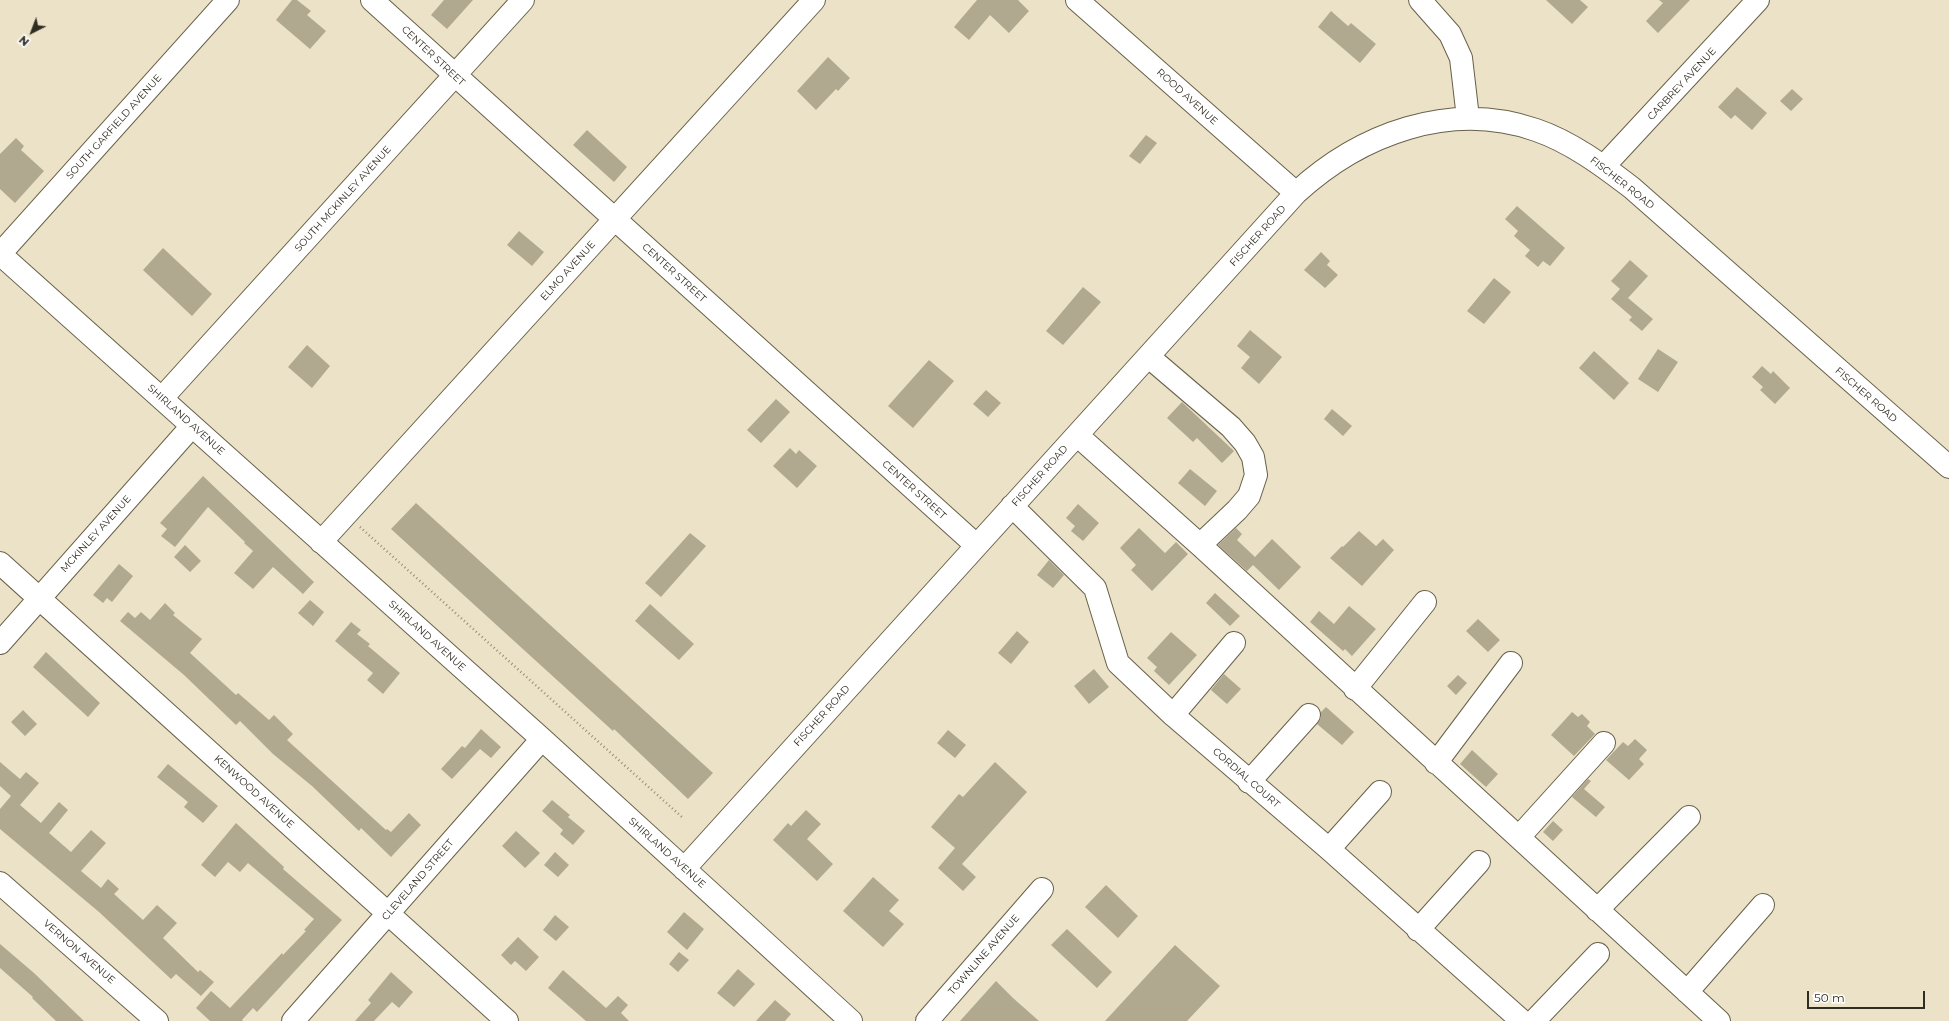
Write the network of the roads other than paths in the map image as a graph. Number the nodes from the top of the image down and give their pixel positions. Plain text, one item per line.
1 (228, 0) edge
2 (372, 0) edge
3 (523, 0) edge
4 (814, 0) edge
5 (1078, 0) edge
6 (1420, 0) edge
7 (1758, 0) edge
8 (454, 76) junction
9 (1468, 118) junction
10 (1604, 166) junction
11 (1296, 194) junction
12 (615, 220) junction
13 (0, 254) edge
14 (1149, 357) junction
15 (162, 398) junction
16 (192, 426) junction
17 (1077, 435) junction
18 (1949, 467) edge
19 (1012, 506) junction
20 (321, 542) junction
21 (976, 545) junction
22 (1200, 545) junction
23 (0, 563) edge
24 (39, 598) junction
25 (1425, 602) dead end
26 (0, 643) edge
27 (1234, 643) dead end
28 (1511, 663) dead end
29 (1355, 689) junction
30 (1173, 715) junction
31 (1310, 715) dead end
32 (542, 739) junction
33 (1604, 743) dead end
34 (1436, 763) junction
35 (1249, 782) junction
36 (1380, 792) dead end
37 (1689, 817) dead end
38 (1519, 837) junction
39 (1329, 849) junction
40 (1479, 862) dead end
41 (684, 869) junction
42 (0, 883) edge
43 (1042, 889) dead end
44 (1762, 904) dead end
45 (1597, 910) junction
46 (388, 914) junction
47 (1418, 930) junction
48 (1598, 954) dead end
49 (1686, 992) junction
50 (157, 1021) edge
51 (293, 1021) edge
52 (507, 1021) edge
53 (851, 1021) edge
54 (927, 1021) edge
55 (1522, 1021) edge
56 (1534, 1021) edge
57 (1718, 1021) edge

1 - 13 street, SOUTH GARFIELD AVENUE
2 - 8 street, CENTER STREET
3 - 8 street, SOUTH MCKINLEY AVENUE
4 - 12 street, ELMO AVENUE
5 - 11 street, ROOD AVENUE
6 - 9 street
7 - 10 street, CARBREY AVENUE
8 - 12 street, CENTER STREET
8 - 15 street, SOUTH MCKINLEY AVENUE
9 - 10 street, FISCHER ROAD
9 - 11 street, FISCHER ROAD
10 - 18 street, FISCHER ROAD
11 - 14 street, FISCHER ROAD
12 - 20 street, ELMO AVENUE
12 - 21 street, CENTER STREET
13 - 15 street, SHIRLAND AVENUE
14 - 17 street, FISCHER ROAD
14 - 22 street
15 - 16 street, SHIRLAND AVENUE
16 - 20 street, SHIRLAND AVENUE
16 - 24 street, MCKINLEY AVENUE
17 - 19 street, FISCHER ROAD
17 - 22 street
19 - 21 street, FISCHER ROAD
19 - 30 street, CORDIAL COURT
20 - 32 street, SHIRLAND AVENUE
21 - 41 street, FISCHER ROAD
22 - 29 street
23 - 24 street, KENWOOD AVENUE
24 - 26 street, MCKINLEY AVENUE
24 - 46 street, KENWOOD AVENUE
25 - 29 street
27 - 30 street
28 - 34 street
29 - 34 street
30 - 35 street, CORDIAL COURT
31 - 35 street
32 - 41 street, SHIRLAND AVENUE
32 - 46 street, CLEVELAND STREET
33 - 38 street
34 - 38 street
35 - 39 street, CORDIAL COURT
36 - 39 street
37 - 45 street
38 - 45 street
39 - 47 street, CORDIAL COURT
40 - 47 street
41 - 53 street, SHIRLAND AVENUE
42 - 50 street, VERNON AVENUE
43 - 54 street, TOWNLINE AVENUE
44 - 49 street
45 - 49 street
46 - 51 street, CLEVELAND STREET
46 - 52 street, KENWOOD AVENUE
47 - 55 street, CORDIAL COURT
48 - 56 street
49 - 57 street

